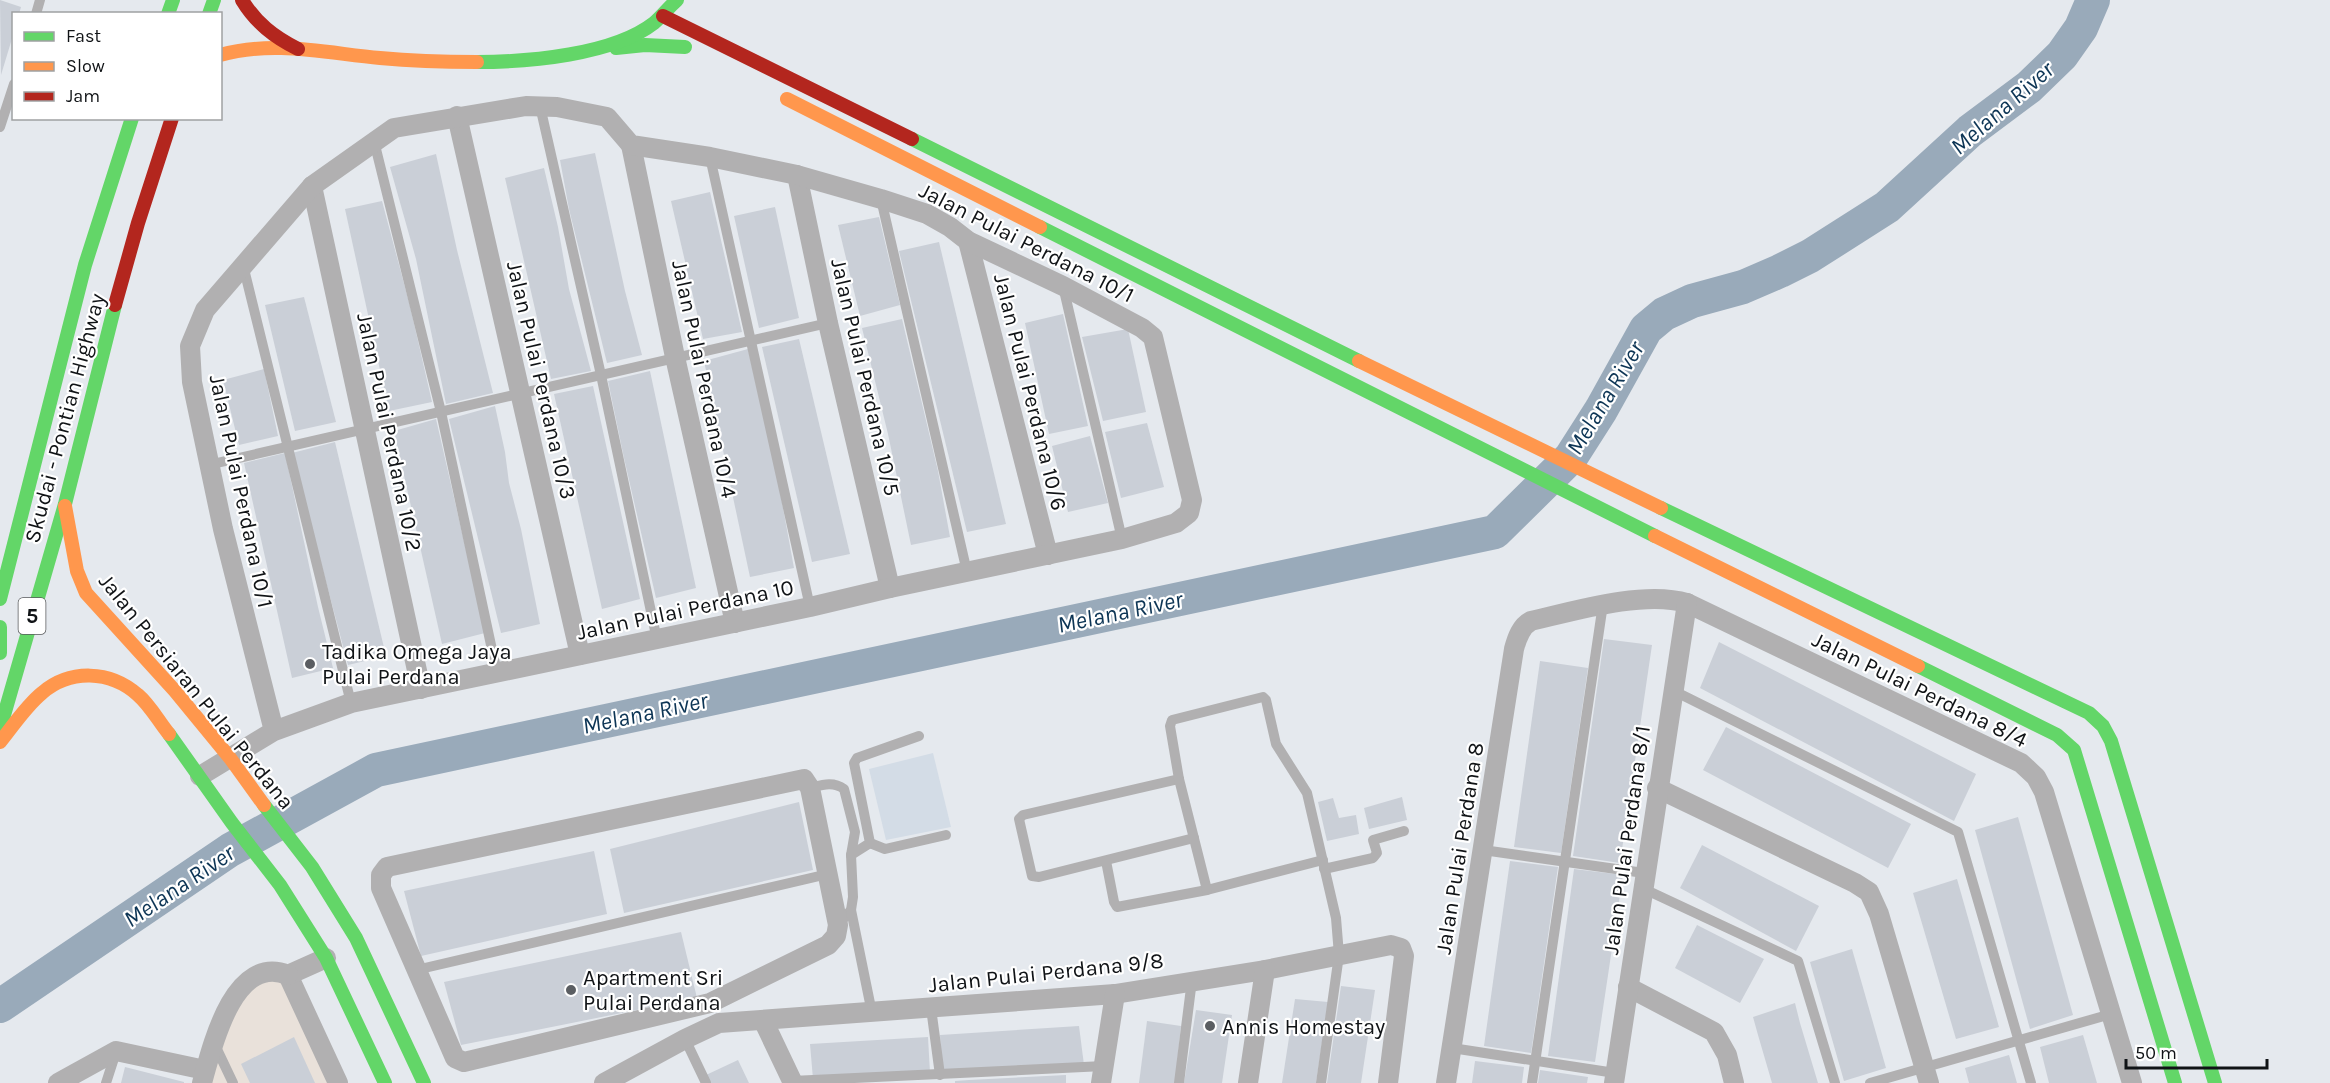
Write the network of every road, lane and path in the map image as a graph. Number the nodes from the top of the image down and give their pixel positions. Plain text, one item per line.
1 (242, 0) edge
2 (677, 0) edge
3 (663, 16) junction
4 (699, 18) dead end
5 (646, 27) junction
6 (710, 38) junction
7 (298, 49) junction
8 (590, 51) junction
9 (222, 55) edge
10 (12, 90) edge
11 (770, 90) dead end
12 (540, 106) junction
13 (457, 116) junction
14 (131, 120) edge
15 (171, 120) edge
16 (0, 127) edge
17 (374, 141) junction
18 (631, 145) junction
19 (710, 157) junction
20 (797, 175) junction
21 (312, 186) junction
22 (881, 199) junction
23 (968, 241) junction
24 (243, 265) junction
25 (1063, 286) junction
26 (110, 323) junction
27 (828, 323) junction
28 (752, 340) junction
29 (675, 357) junction
30 (601, 375) junction
31 (520, 393) junction
32 (441, 412) junction
33 (365, 429) junction
34 (287, 447) junction
35 (208, 465) junction
36 (25, 497) junction
37 (65, 504) junction
38 (1190, 513) joint
39 (47, 516) dead end
40 (6, 522) dead end
41 (1122, 539) junction
42 (1048, 555) junction
43 (967, 572) junction
44 (890, 588) junction
45 (0, 599) edge
46 (1687, 603) junction
47 (1603, 604) junction
48 (810, 608) junction
49 (3, 622) edge
50 (735, 622) junction
51 (657, 640) junction
52 (0, 653) edge
53 (580, 656) junction
54 (497, 673) junction
55 (421, 689) junction
56 (1672, 690) junction
57 (351, 703) junction
58 (0, 729) edge
59 (274, 731) junction
60 (919, 736) dead end
61 (0, 741) edge
62 (230, 758) junction
63 (200, 776) junction
64 (1179, 779) junction
65 (810, 788) junction
66 (1658, 788) junction
67 (1404, 831) dead end
68 (946, 835) dead end
69 (1194, 838) junction
70 (870, 843) junction
71 (1483, 850) junction
72 (851, 855) junction
73 (1106, 861) junction
74 (1564, 861) junction
75 (1323, 865) junction
76 (828, 874) junction
77 (1643, 881) junction
78 (1207, 890) junction
79 (844, 918) junction
80 (1339, 955) junction
81 (326, 958) junction
82 (416, 970) junction
83 (1265, 970) junction
84 (288, 975) junction
85 (1192, 980) junction
86 (1628, 987) junction
87 (1115, 994) junction
88 (710, 1003) junction
89 (931, 1008) junction
90 (872, 1012) junction
91 (2111, 1014) junction
92 (764, 1020) junction
93 (720, 1023) junction
94 (686, 1039) junction
95 (2018, 1040) junction
96 (214, 1042) junction
97 (1452, 1048) junction
98 (116, 1051) junction
99 (1535, 1060) junction
100 (940, 1075) junction
101 (1102, 1075) edge
102 (1927, 1075) edge
103 (204, 1076) edge
104 (628, 1077) edge
105 (1614, 1078) edge
106 (793, 1082) edge
107 (58, 1083) edge
108 (106, 1083) edge
109 (233, 1083) edge
110 (338, 1083) edge
111 (386, 1083) edge
112 (424, 1083) edge
113 (604, 1083) edge
114 (706, 1083) edge
115 (1179, 1083) edge
116 (1248, 1083) edge
117 (1321, 1083) edge
118 (1388, 1083) edge
119 (1446, 1083) edge
120 (1532, 1083) edge
121 (1734, 1083) edge
122 (1835, 1083) edge
123 (1870, 1083) edge
124 (2031, 1083) edge
125 (2132, 1083) edge
126 (2175, 1083) edge
127 (2215, 1083) edge

1 - 7 main road
2 - 3 main road
3 - 5 main road
3 - 6 main road
4 - 6 main road
5 - 8 main road
5 - 8 main road
6 - 127 main road
7 - 8 main road
7 - 9 main road
10 - 16 lane
11 - 126 main road
12 - 13 street, Jalan Pulai Perdana 10/1
12 - 18 street, Jalan Pulai Perdana 10/1
12 - 30 lane
13 - 17 street, Jalan Pulai Perdana 10/1
13 - 31 street, Jalan Pulai Perdana 10/3
14 - 36 main road, Skudai - Pontian Highway / 5
15 - 26 main road, Skudai - Pontian Highway / 5
17 - 21 street, Jalan Pulai Perdana 10/1
17 - 32 lane
18 - 19 street, Jalan Pulai Perdana 10/1
18 - 29 street, Jalan Pulai Perdana 10/4
19 - 20 street, Jalan Pulai Perdana 10/1
19 - 28 lane
20 - 22 street, Jalan Pulai Perdana 10/1
20 - 27 street, Jalan Pulai Perdana 10/5
21 - 24 street, Jalan Pulai Perdana 10/1
21 - 33 street, Jalan Pulai Perdana 10/2
22 - 23 street, Jalan Pulai Perdana 10/1
22 - 43 lane
23 - 25 street, Jalan Pulai Perdana 10/1
23 - 42 street, Jalan Pulai Perdana 10/6
24 - 34 lane
24 - 35 street, Jalan Pulai Perdana 10/1
25 - 38 street, Jalan Pulai Perdana 10/1
25 - 41 lane
26 - 37 main road, Skudai - Pontian Highway / 5
26 - 39 main road
27 - 28 lane
27 - 44 street, Jalan Pulai Perdana 10/5
28 - 29 lane
28 - 48 lane
29 - 30 lane
29 - 50 street, Jalan Pulai Perdana 10/4
30 - 31 lane
30 - 51 lane
31 - 32 lane
31 - 53 street, Jalan Pulai Perdana 10/3
32 - 33 lane
32 - 54 lane
33 - 34 lane
33 - 55 street, Jalan Pulai Perdana 10/2
34 - 35 lane
34 - 57 lane
35 - 59 street, Jalan Pulai Perdana 10/1
36 - 40 main road
36 - 45 main road, Skudai - Pontian Highway / 5
37 - 58 main road, Skudai - Pontian Highway / 5
37 - 62 main road, Jalan Persiaran Pulai Perdana
38 - 41 street, Jalan Pulai Perdana 10
41 - 42 street, Jalan Pulai Perdana 10
42 - 43 street, Jalan Pulai Perdana 10
43 - 44 street, Jalan Pulai Perdana 10
44 - 48 street, Jalan Pulai Perdana 10
46 - 47 street
46 - 56 street, Jalan Pulai Perdana 8/1
46 - 91 street, Jalan Pulai Perdana 8/4
47 - 71 street, Jalan Pulai Perdana 8
47 - 74 lane
48 - 50 street, Jalan Pulai Perdana 10
49 - 52 main road
50 - 51 street, Jalan Pulai Perdana 10
51 - 53 street, Jalan Pulai Perdana 10
53 - 54 street, Jalan Pulai Perdana 10
54 - 55 street, Jalan Pulai Perdana 10
55 - 57 street, Jalan Pulai Perdana 10
56 - 66 street, Jalan Pulai Perdana 8/1
56 - 95 lane
57 - 59 street, Jalan Pulai Perdana 10
59 - 62 street, Jalan Pulai Perdana 10
60 - 70 lane
61 - 63 main road
62 - 63 street, Jalan Pulai Perdana 10
62 - 112 main road, Jalan Persiaran Pulai Perdana
63 - 81 main road
64 - 69 lane
64 - 73 lane
64 - 75 lane
65 - 72 lane
65 - 76 street
65 - 82 street
66 - 77 street, Jalan Pulai Perdana 8/1
66 - 102 street
67 - 75 lane
68 - 70 lane
69 - 73 lane
69 - 78 lane
70 - 72 lane
71 - 74 lane
71 - 97 street, Jalan Pulai Perdana 8
72 - 79 lane
73 - 78 lane
74 - 77 lane
74 - 99 lane
75 - 78 lane
75 - 80 lane
76 - 79 street
76 - 82 lane
77 - 86 street, Jalan Pulai Perdana 8/1
77 - 122 lane
79 - 88 street
79 - 90 lane
80 - 83 street, Jalan Pulai Perdana 9/8
80 - 117 lane
80 - 118 street, Jalan Pulai Perdana 9/8
81 - 84 street
81 - 111 main road
82 - 88 street
83 - 85 street, Jalan Pulai Perdana 9/8
83 - 116 street
84 - 96 street
84 - 110 street
85 - 87 street, Jalan Pulai Perdana 9/8
85 - 115 lane
86 - 105 street, Jalan Pulai Perdana 8/1
86 - 121 street
87 - 89 street, Jalan Pulai Perdana 9/8
87 - 101 street
88 - 93 street
89 - 90 street, Jalan Pulai Perdana 9/8
89 - 100 lane
90 - 92 street, Jalan Pulai Perdana 9/8
91 - 95 lane
91 - 125 street, Jalan Pulai Perdana 8/4
92 - 93 street, Jalan Pulai Perdana 9/8
92 - 106 street
93 - 94 street
94 - 104 street
94 - 114 lane
95 - 102 lane
95 - 124 lane
96 - 103 street
96 - 109 lane
97 - 99 lane
97 - 119 street, Jalan Pulai Perdana 8
98 - 103 street
98 - 107 street
98 - 108 lane
99 - 105 lane
99 - 120 lane
100 - 101 lane
100 - 106 lane
102 - 123 lane
104 - 113 street

